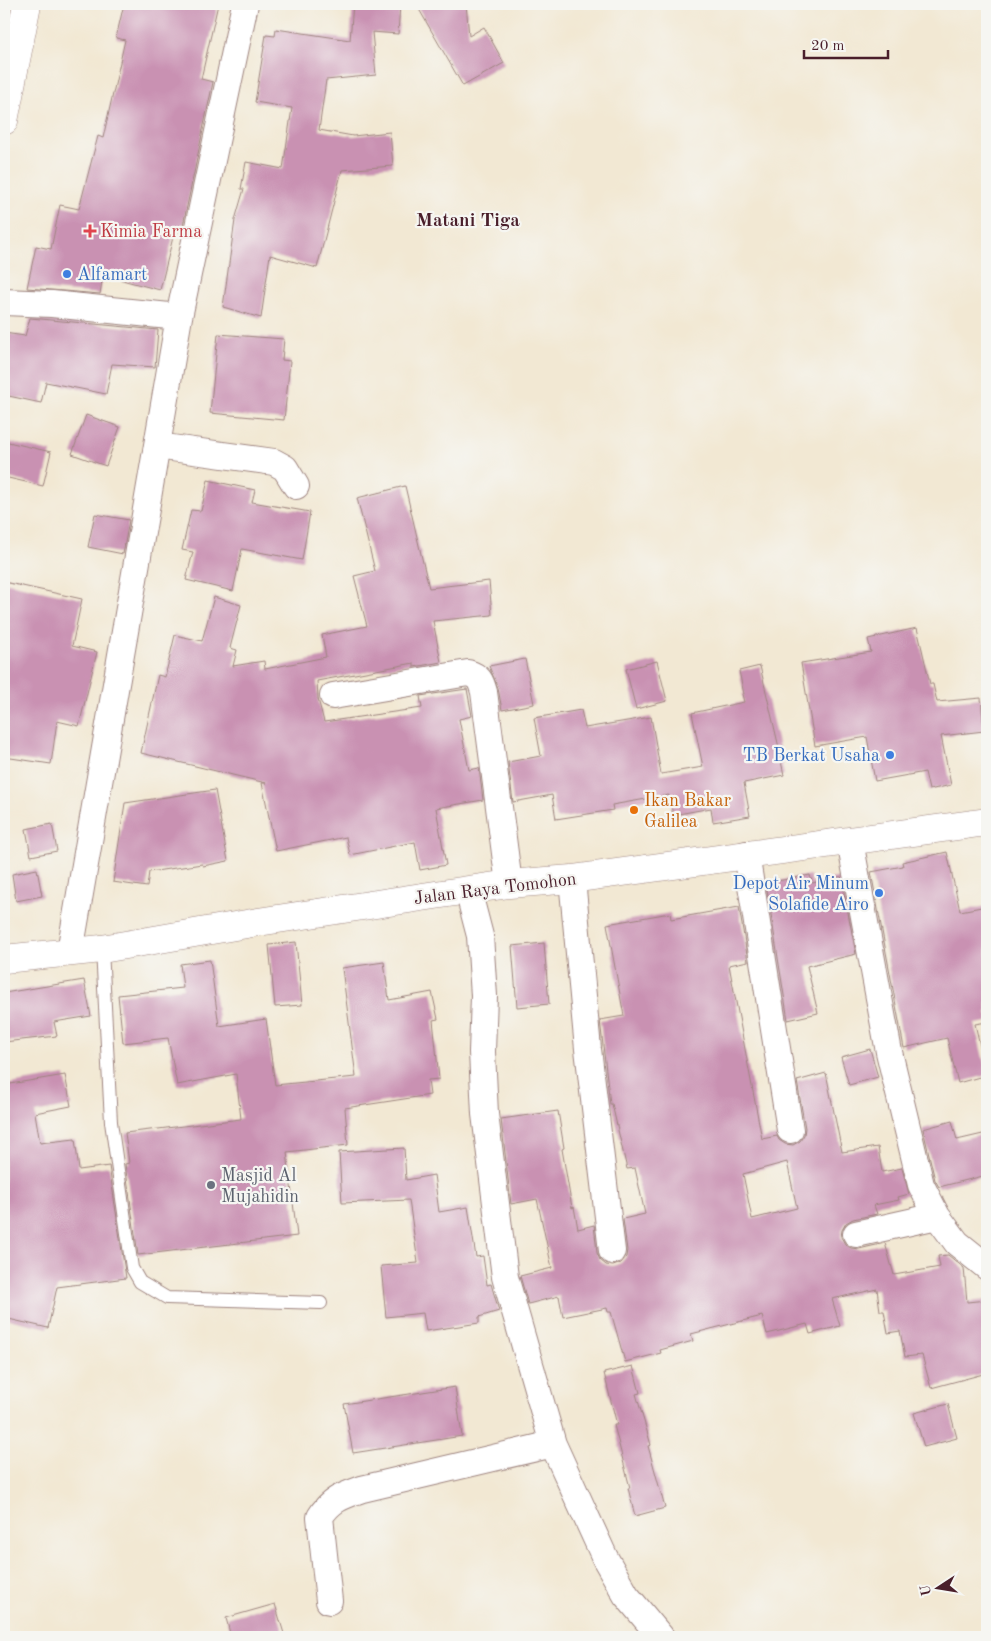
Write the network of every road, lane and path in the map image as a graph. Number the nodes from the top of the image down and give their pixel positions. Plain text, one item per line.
1 (27, 4) edge
2 (245, 4) edge
3 (4, 121) edge
4 (4, 302) edge
5 (179, 318) junction
6 (157, 446) junction
7 (296, 486) dead end
8 (333, 696) dead end
9 (987, 822) edge
10 (850, 841) junction
11 (746, 854) junction
12 (572, 879) junction
13 (509, 884) junction
14 (468, 890) junction
15 (102, 949) junction
16 (70, 952) junction
17 (4, 959) edge
18 (790, 1130) dead end
19 (937, 1216) junction
20 (856, 1234) dead end
21 (612, 1251) dead end
22 (987, 1267) edge
23 (321, 1303) dead end
24 (553, 1444) junction
25 (329, 1601) dead end
26 (661, 1637) edge

1 - 3 highway
2 - 5 street
4 - 5 street
5 - 6 street
6 - 7 street
6 - 16 street
8 - 13 street
9 - 10 highway, Jalan Raya Tomohon
10 - 11 highway, Jalan Raya Tomohon
10 - 19 street
11 - 12 highway, Jalan Raya Tomohon
11 - 18 street
12 - 13 highway, Jalan Raya Tomohon
12 - 21 street
13 - 14 highway, Jalan Raya Tomohon
14 - 15 highway, Jalan Raya Tomohon
14 - 24 street
15 - 16 highway, Jalan Raya Tomohon
15 - 23 lane
16 - 17 highway, Jalan Raya Tomohon
19 - 20 street
19 - 22 street
24 - 25 street
24 - 26 street

